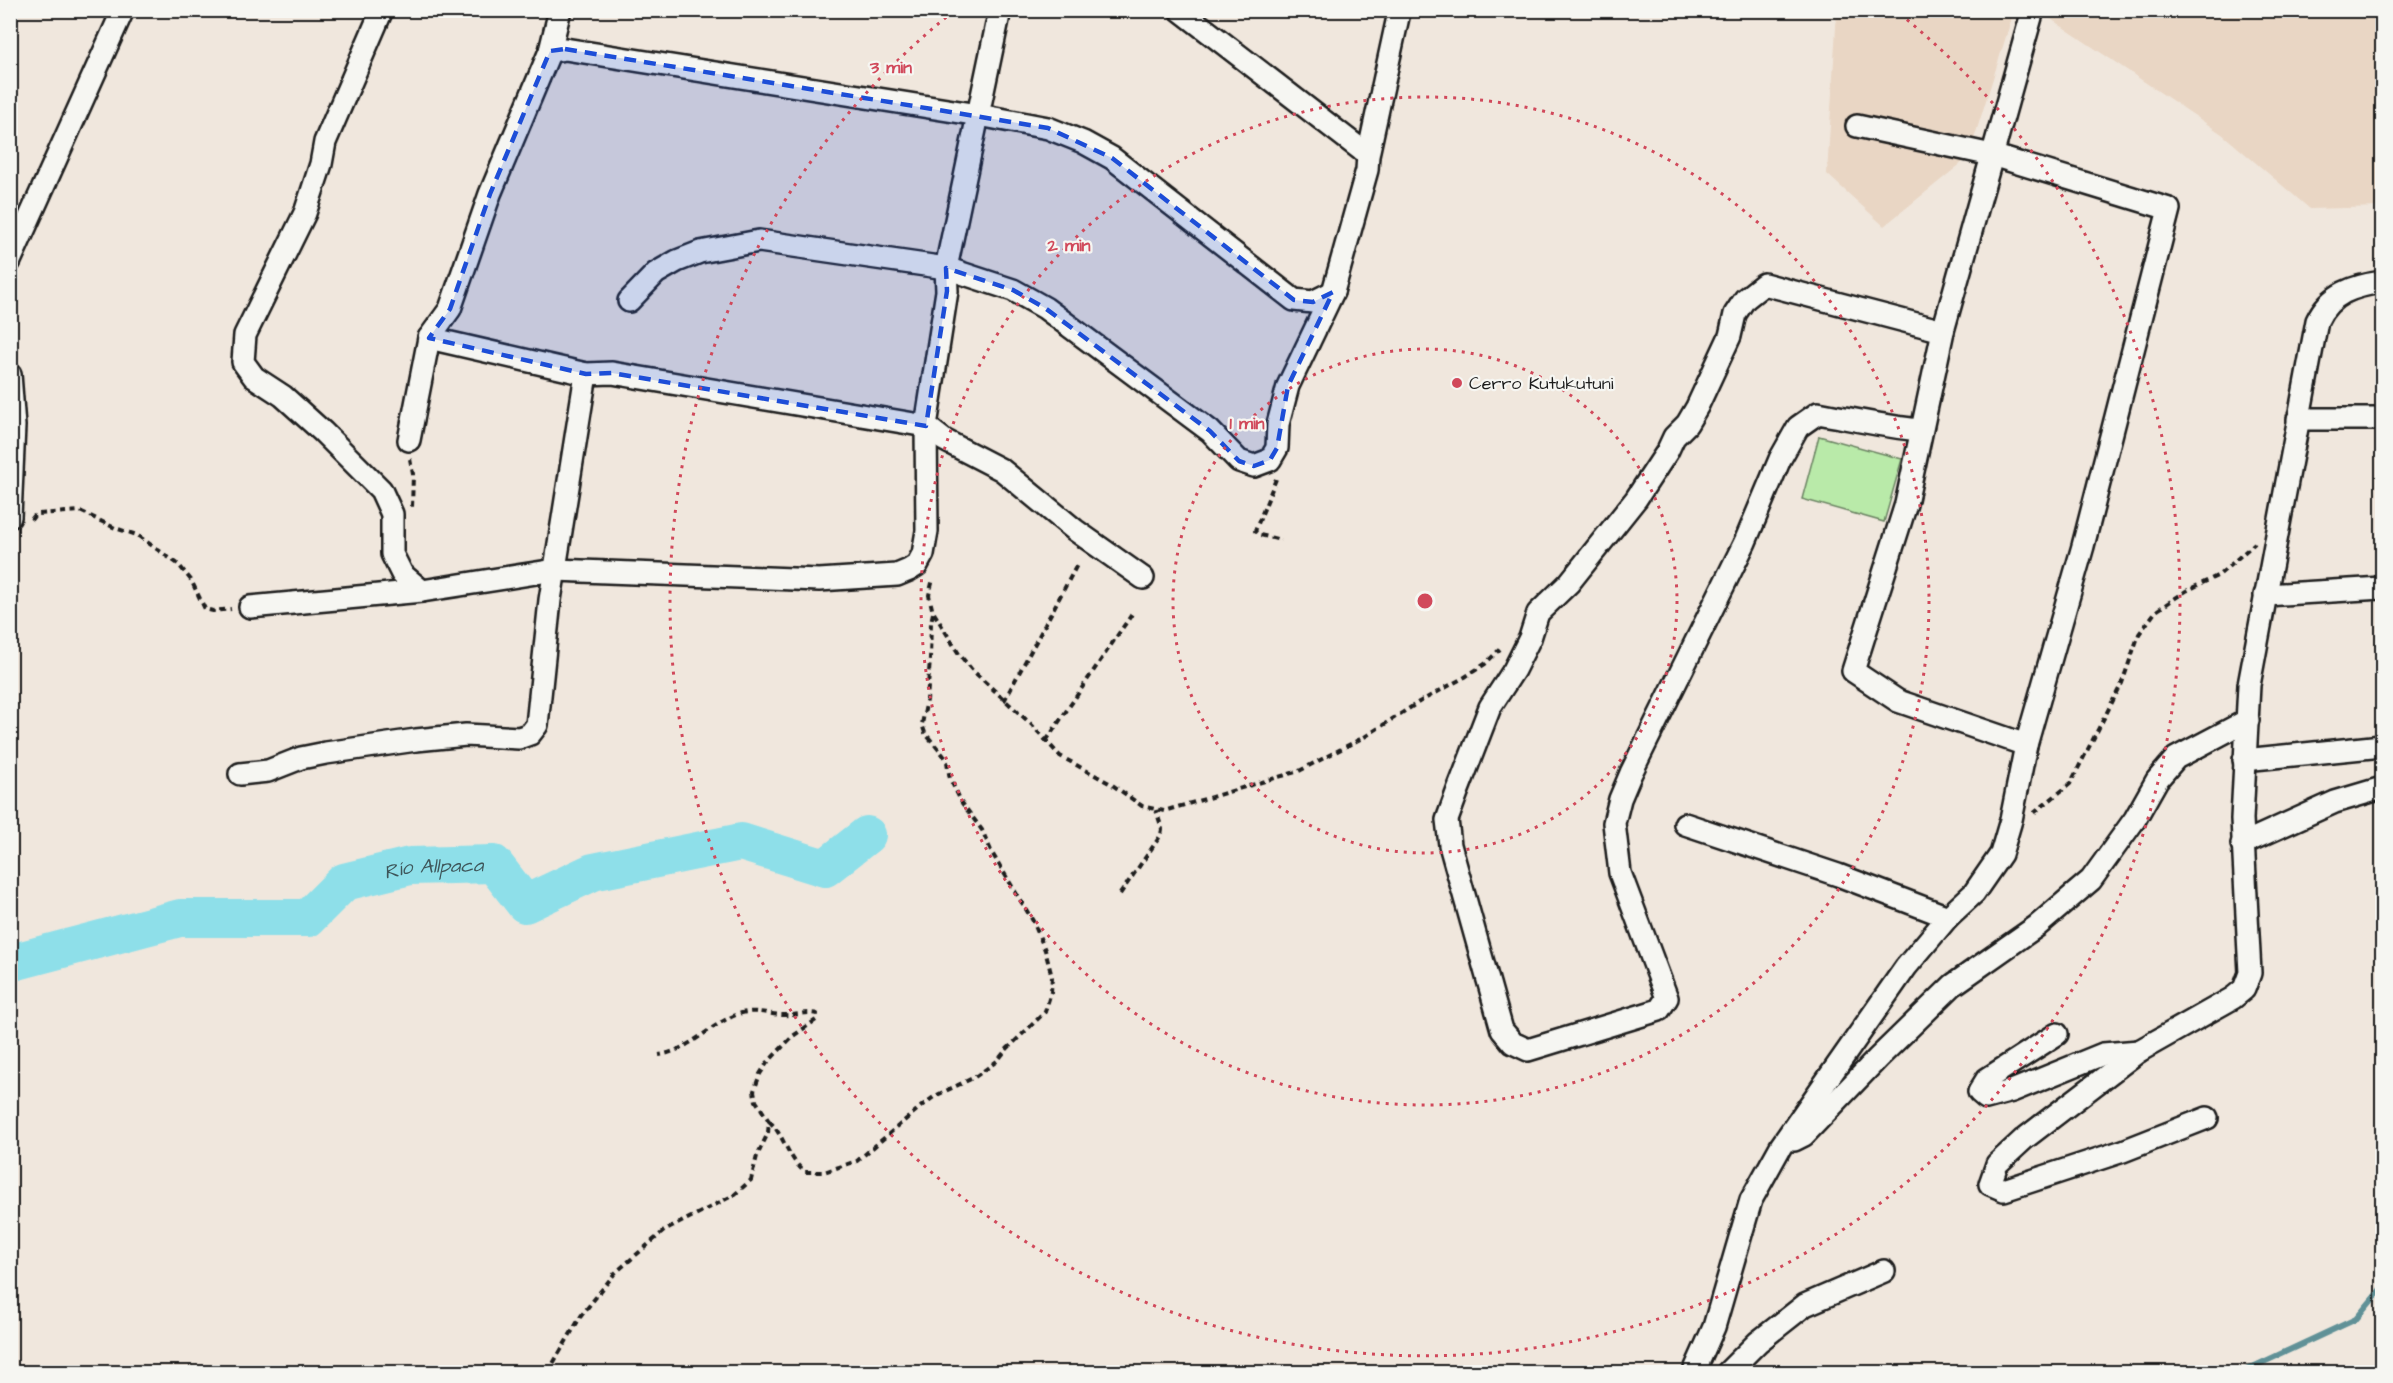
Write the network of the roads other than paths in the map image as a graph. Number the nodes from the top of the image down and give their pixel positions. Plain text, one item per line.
1 (123, 10) edge
2 (382, 10) edge
3 (560, 10) edge
4 (1000, 10) edge
5 (1180, 10) edge
6 (1397, 10) edge
7 (2033, 10) edge
8 (550, 51) junction
9 (979, 115) junction
10 (1857, 126) dead end
11 (1368, 155) junction
12 (1992, 155) junction
13 (10, 261) edge
14 (946, 268) junction
15 (2382, 282) edge
16 (1333, 292) junction
17 (629, 302) dead end
18 (1943, 331) junction
19 (429, 338) junction
20 (10, 374) edge
21 (586, 374) junction
22 (2298, 419) junction
23 (2382, 419) edge
24 (926, 426) junction
25 (1921, 430) junction
26 (409, 440) dead end
27 (17, 522) edge
28 (555, 570) junction
29 (1143, 578) dead end
30 (2382, 588) edge
31 (422, 591) junction
32 (2265, 595) junction
33 (250, 607) road end
34 (2248, 720) junction
35 (2026, 746) junction
36 (2382, 746) edge
37 (2244, 760) junction
38 (240, 774) dead end
39 (2382, 788) edge
40 (1685, 824) dead end
41 (2242, 843) junction
42 (1948, 917) junction
43 (2057, 1034) dead end
44 (2139, 1051) junction
45 (2207, 1118) dead end
46 (1781, 1146) junction
47 (1884, 1270) dead end
48 (1694, 1372) edge
49 (1728, 1372) edge

1 - 13 street
2 - 31 street
3 - 8 street
4 - 9 street
5 - 11 street
6 - 11 street
7 - 12 street
8 - 9 street
8 - 19 street
9 - 14 street
9 - 16 street
10 - 12 street
11 - 16 street
12 - 18 street
12 - 35 street
14 - 16 street
14 - 17 street
14 - 24 street
15 - 22 street
18 - 25 street
18 - 25 street
19 - 21 street
19 - 26 street
20 - 27 street
21 - 24 street
21 - 28 street
22 - 23 street
22 - 32 street
24 - 28 street
24 - 29 street
25 - 35 street
28 - 31 street
28 - 38 street
30 - 32 street
31 - 33 street
32 - 34 street
34 - 37 street
34 - 46 street
35 - 42 street
36 - 37 street
37 - 41 street
39 - 41 street
40 - 42 street
41 - 44 street
42 - 46 street
43 - 44 street
44 - 45 street
46 - 48 street
47 - 49 street

